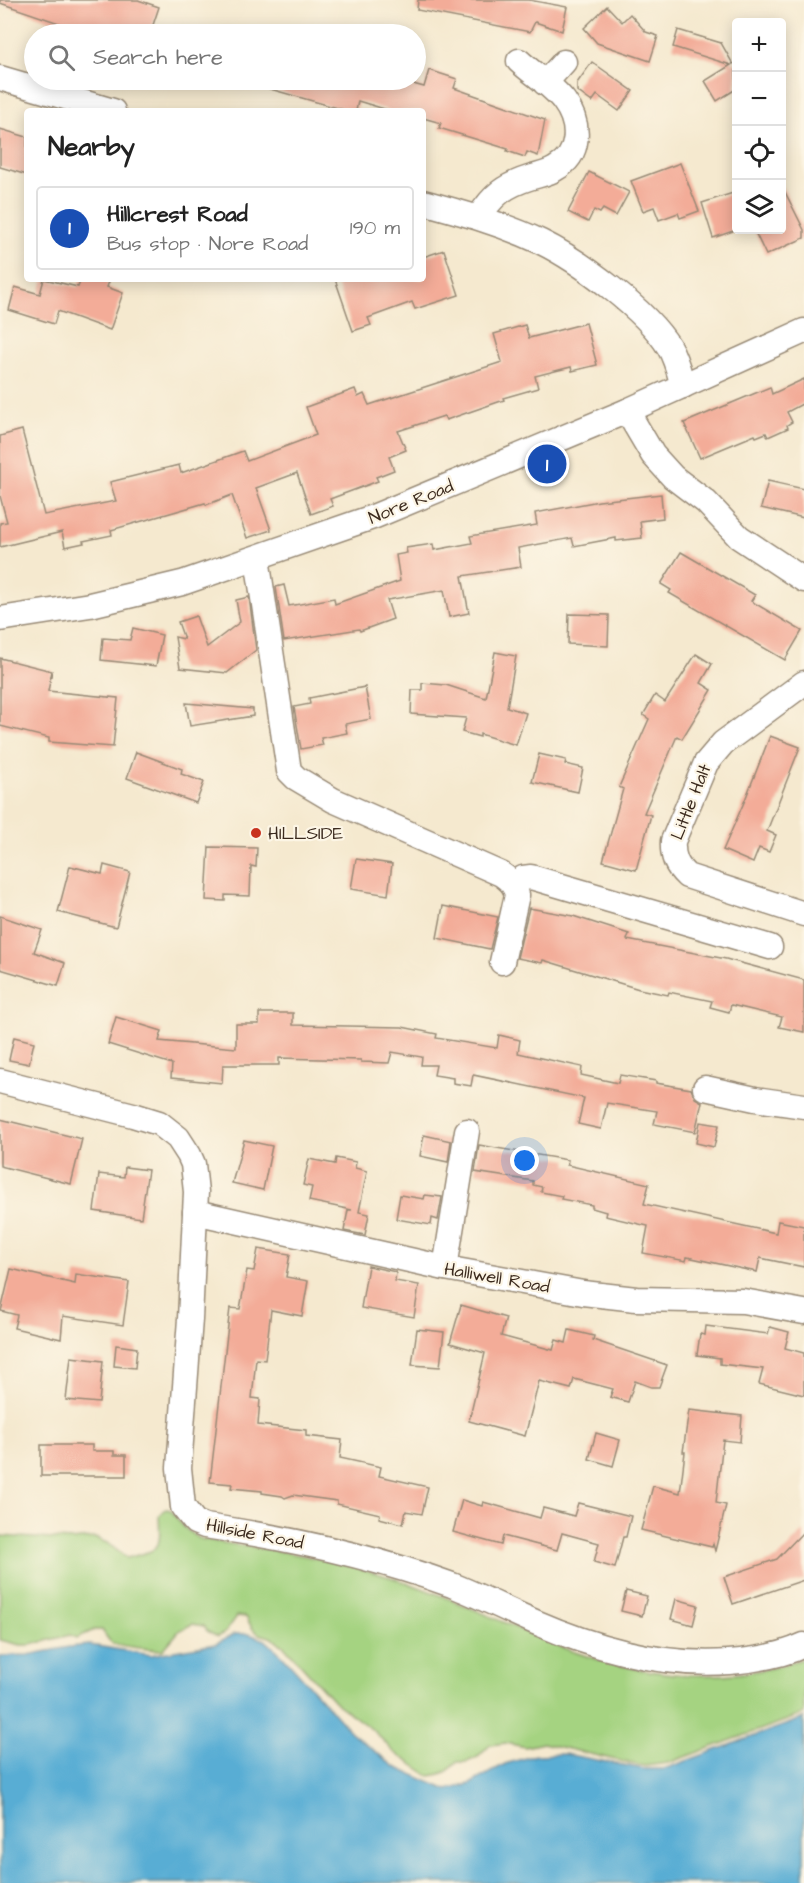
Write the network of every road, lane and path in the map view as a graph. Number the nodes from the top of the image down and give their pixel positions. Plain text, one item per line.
1 (519, 61) dead end
2 (564, 62) dead end
3 (0, 78) edge
4 (545, 83) junction
5 (24, 85) edge
6 (41, 90) edge
7 (103, 108) edge
8 (426, 202) edge
9 (479, 217) junction
10 (804, 331) edge
11 (683, 386) junction
12 (627, 411) junction
13 (257, 558) junction
14 (804, 580) edge
15 (0, 619) edge
16 (804, 683) edge
17 (513, 884) junction
18 (804, 914) edge
19 (770, 947) dead end
20 (502, 962) dead end
21 (0, 1081) edge
22 (718, 1099) dead end
23 (804, 1106) edge
24 (467, 1131) dead end
25 (195, 1212) junction
26 (444, 1268) junction
27 (804, 1312) edge
28 (804, 1645) edge

1 - 4 street
2 - 4 street
3 - 5 street
4 - 9 street
6 - 7 street
8 - 9 street
9 - 11 street
10 - 11 street, Nore Road
11 - 12 street, Nore Road
12 - 13 street, Nore Road
12 - 14 street
13 - 15 street, Nore Road
13 - 17 street
16 - 18 street, Little Halt
17 - 19 street
17 - 20 street
21 - 25 street, Hillside Road
22 - 23 street
24 - 26 street
25 - 26 street, Halliwell Road
25 - 28 street, Hillside Road
26 - 27 street, Halliwell Road

